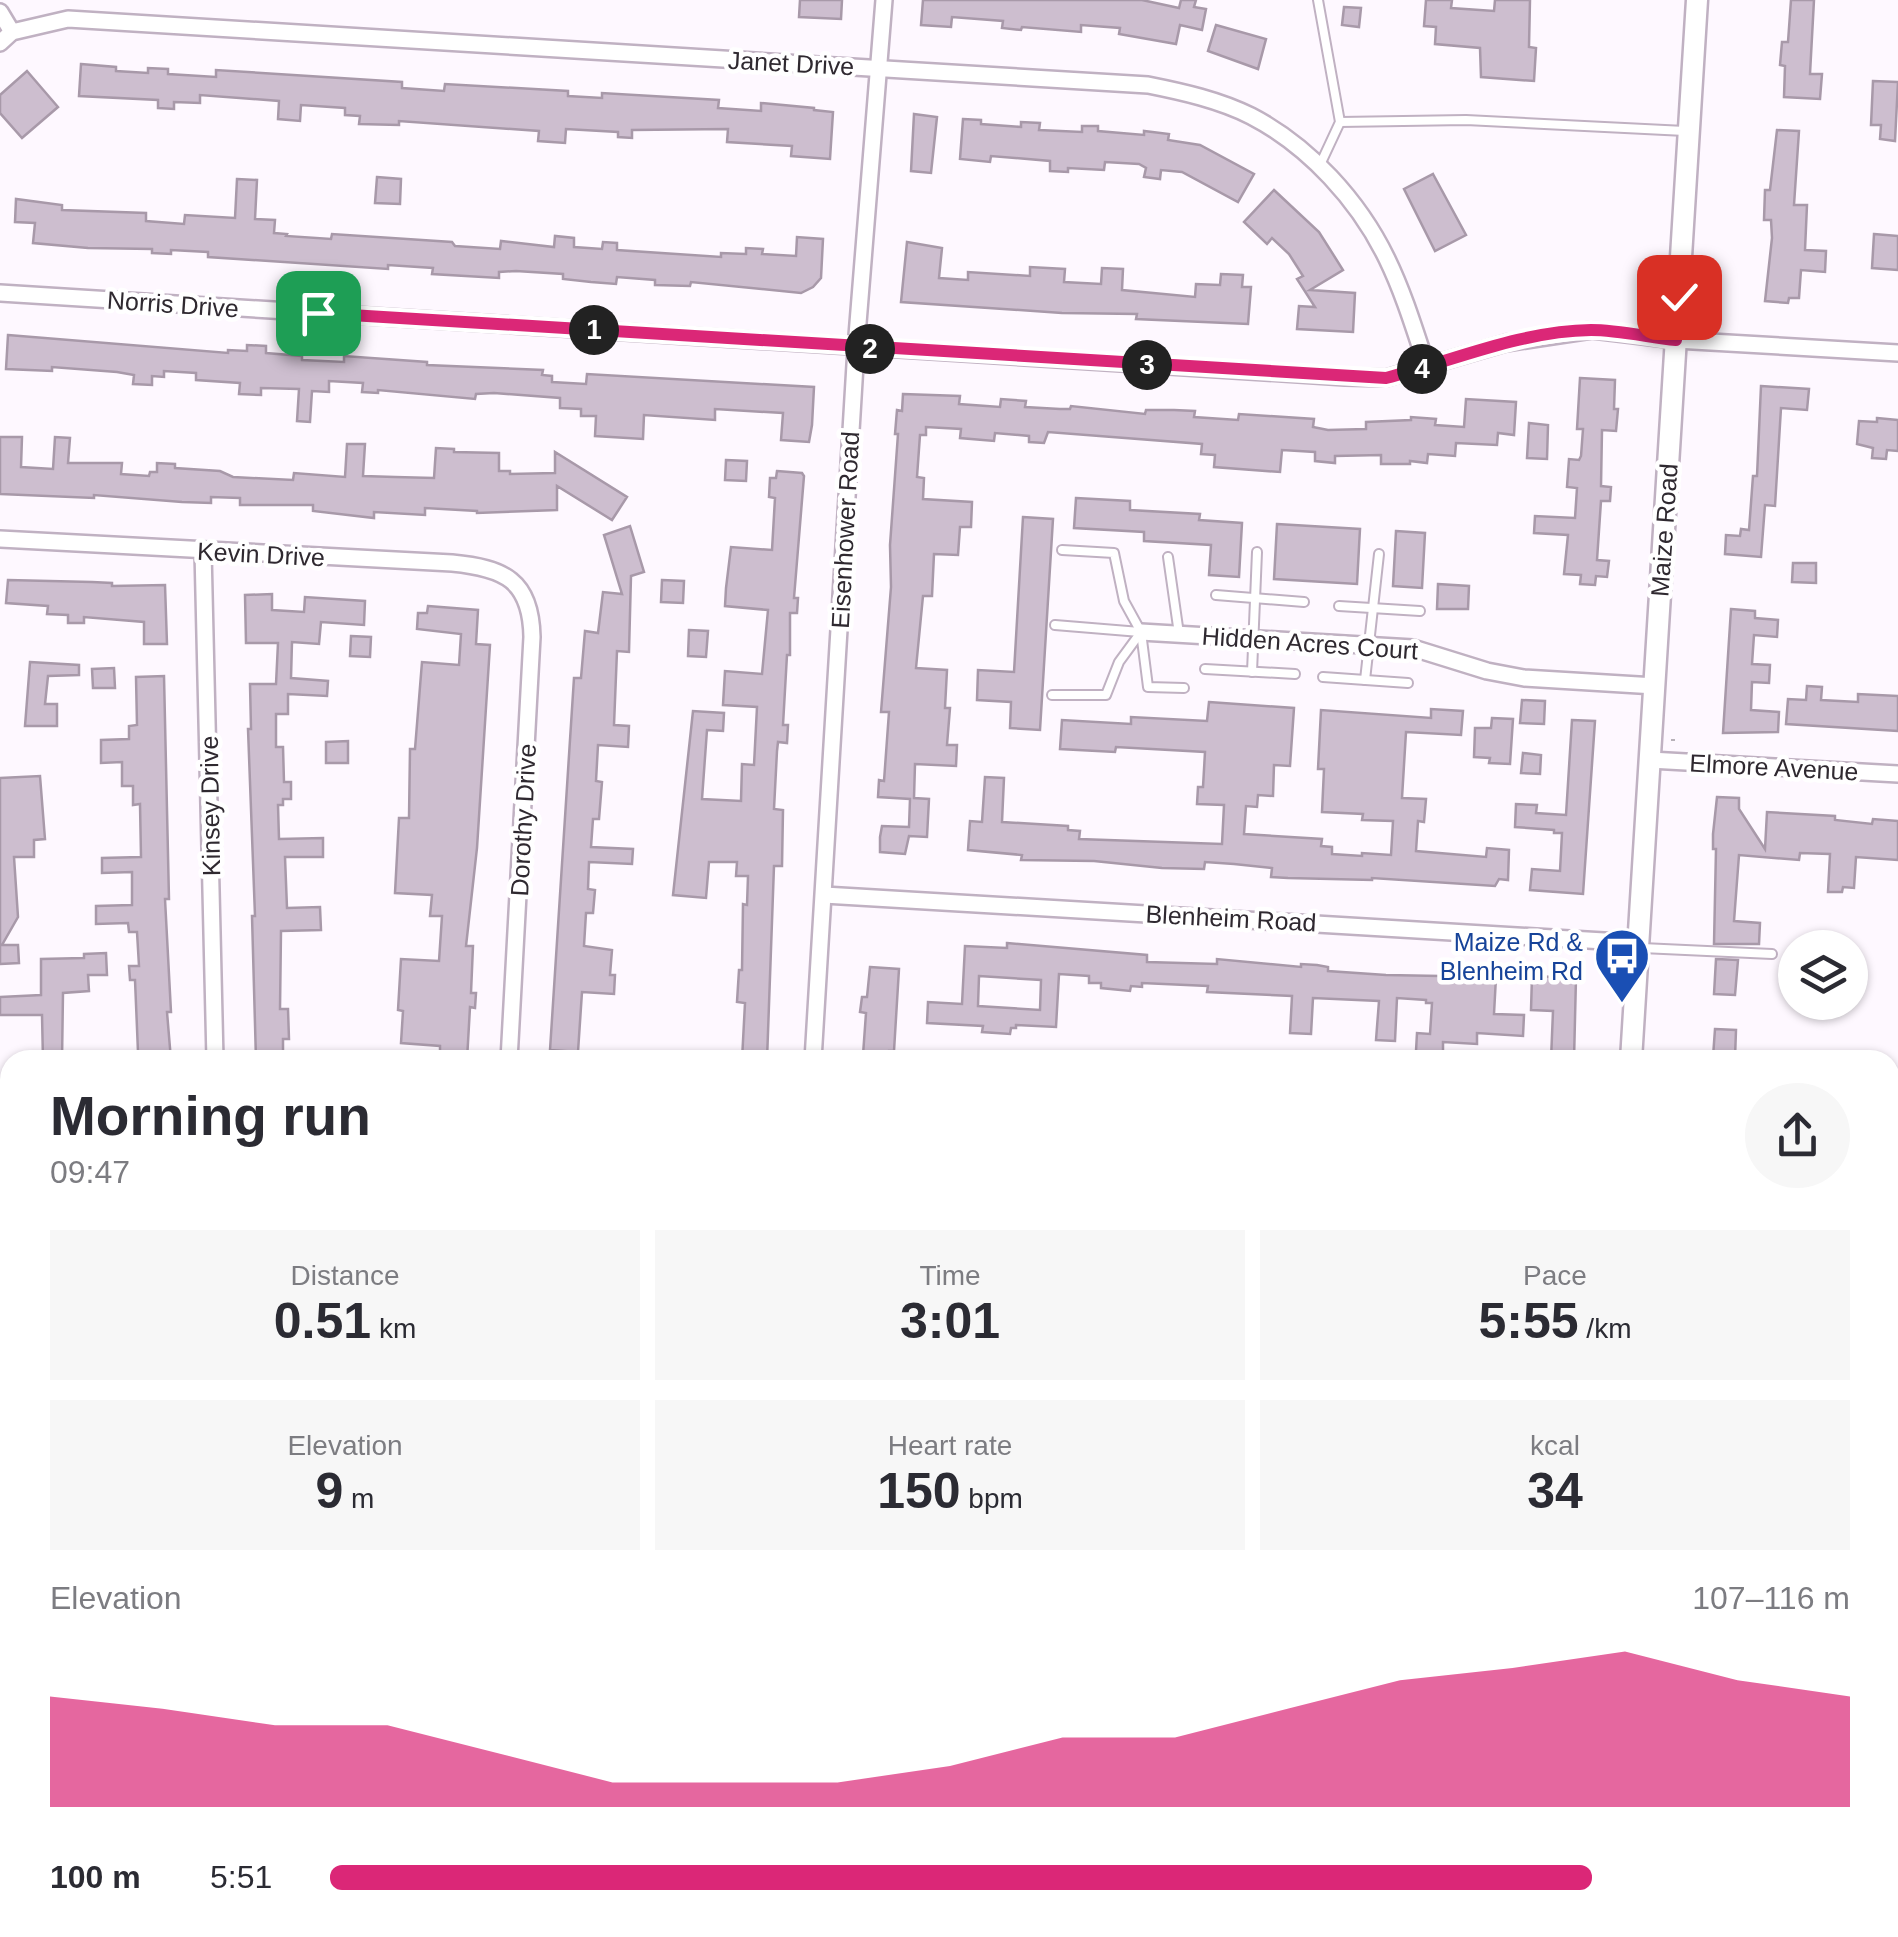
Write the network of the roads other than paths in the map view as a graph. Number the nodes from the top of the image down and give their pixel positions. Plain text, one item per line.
1 (884, 0) edge
2 (1318, 0) edge
3 (1696, 0) edge
4 (0, 12) edge
5 (6, 38) edge
6 (879, 68) junction
7 (1340, 122) junction
8 (1690, 132) junction
9 (1318, 167) junction
10 (0, 293) edge
11 (1676, 340) junction
12 (856, 348) junction
13 (1898, 353) edge
14 (1427, 368) junction
15 (0, 539) edge
16 (1062, 550) dead end
17 (204, 551) junction
18 (1257, 552) dead end
19 (1380, 554) dead end
20 (1168, 557) dead end
21 (518, 584) joint
22 (1216, 595) dead end
23 (1256, 598) junction
24 (1304, 602) dead end
25 (1339, 606) dead end
26 (1372, 610) junction
27 (1420, 611) dead end
28 (1054, 625) dead end
29 (1142, 632) junction
30 (1180, 634) junction
31 (1254, 638) junction
32 (1368, 644) junction
33 (1205, 670) dead end
34 (1252, 672) junction
35 (1295, 674) dead end
36 (1323, 678) dead end
37 (1365, 680) junction
38 (1408, 683) dead end
39 (1654, 686) junction
40 (1184, 688) dead end
41 (1052, 694) dead end
42 (1650, 760) junction
43 (1898, 774) edge
44 (824, 895) junction
45 (1638, 945) junction
46 (1772, 954) dead end
47 (215, 1050) edge
48 (510, 1050) edge
49 (814, 1050) edge
50 (1632, 1050) edge

1 - 6 street, Eisenhower Road
2 - 7 lane
3 - 8 street, Maize Road
4 - 5 street
5 - 6 street, Janet Drive
6 - 9 street, Janet Drive
6 - 12 street, Eisenhower Road
7 - 8 lane
7 - 9 lane
8 - 11 street, Maize Road
9 - 14 street, Janet Drive
10 - 12 street, Norris Drive
11 - 13 street, Norris Drive
11 - 14 street, Norris Drive
11 - 39 street, Maize Road
12 - 14 street, Norris Drive
12 - 44 street, Eisenhower Road
15 - 17 street, Kevin Drive
16 - 29 lane
17 - 21 street, Kevin Drive
17 - 47 street, Kinsey Drive
18 - 23 lane
19 - 26 lane
20 - 30 lane
21 - 48 street, Dorothy Drive
22 - 23 lane
23 - 24 lane
23 - 31 lane
25 - 26 lane
26 - 27 lane
26 - 32 lane
28 - 29 lane
29 - 30 street, Hidden Acres Court
29 - 40 lane
29 - 41 lane
30 - 31 street, Hidden Acres Court
31 - 32 street, Hidden Acres Court
31 - 34 lane
32 - 37 lane
32 - 39 street, Hidden Acres Court
33 - 34 lane
34 - 35 lane
36 - 37 lane
37 - 38 lane
39 - 42 street, Maize Road
42 - 43 street, Elmore Avenue
42 - 45 street, Maize Road
44 - 45 street, Blenheim Road
44 - 49 street, Eisenhower Road
45 - 46 lane
45 - 50 street, Maize Road

